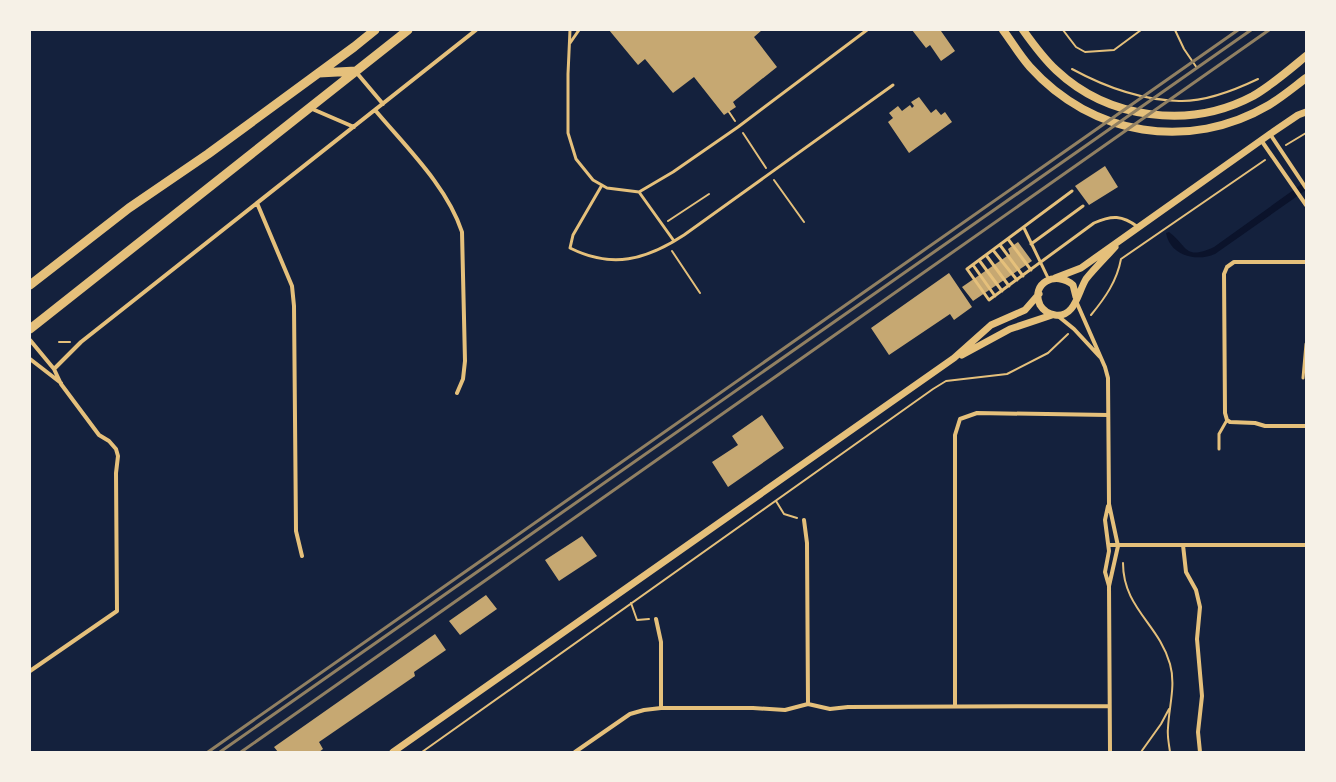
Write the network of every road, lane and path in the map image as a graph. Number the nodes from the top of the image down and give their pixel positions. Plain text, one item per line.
1 (375, 30) edge
2 (408, 30) edge
3 (476, 30) edge
4 (570, 30) edge
5 (579, 30) edge
6 (867, 30) edge
7 (1003, 30) edge
8 (1023, 30) edge
9 (1063, 30) edge
10 (1141, 30) edge
11 (1175, 30) edge
12 (569, 44) junction
13 (1306, 56) edge
14 (1069, 67) dead end
15 (1197, 68) dead end
16 (356, 71) junction
17 (319, 73) junction
18 (1264, 77) dead end
19 (1306, 78) edge
20 (893, 85) dead end
21 (383, 104) junction
22 (310, 108) junction
23 (376, 110) junction
24 (1306, 112) edge
25 (354, 127) junction
26 (1306, 133) edge
27 (1270, 134) junction
28 (1261, 140) junction
29 (1280, 149) junction
30 (1271, 155) junction
31 (602, 185) junction
32 (1306, 188) edge
33 (1072, 191) dead end
34 (640, 192) junction
35 (257, 203) junction
36 (1306, 205) edge
37 (1083, 206) dead end
38 (1138, 227) junction
39 (1024, 228) junction
40 (1124, 236) junction
41 (1008, 240) junction
42 (674, 241) junction
43 (1031, 244) junction
44 (1000, 245) junction
45 (994, 250) junction
46 (986, 255) junction
47 (980, 260) junction
48 (1306, 262) edge
49 (1041, 263) junction
50 (973, 265) junction
51 (1031, 270) junction
52 (1023, 276) junction
53 (1052, 279) junction
54 (1017, 280) junction
55 (32, 282) edge
56 (1009, 286) junction
57 (1002, 291) junction
58 (1039, 294) junction
59 (995, 296) junction
60 (1076, 299) junction
61 (1055, 315) junction
62 (1085, 321) junction
63 (30, 329) edge
64 (1074, 329) junction
65 (30, 340) edge
66 (1306, 344) edge
67 (954, 358) junction
68 (30, 359) edge
69 (1102, 361) junction
70 (54, 369) junction
71 (1303, 378) dead end
72 (61, 384) junction
73 (457, 393) dead end
74 (1108, 415) junction
75 (1227, 420) junction
76 (1306, 426) edge
77 (1219, 449) dead end
78 (776, 501) junction
79 (1109, 504) junction
80 (804, 520) joint
81 (1109, 545) junction
82 (1183, 545) junction
83 (1306, 545) edge
84 (1118, 546) junction
85 (1124, 546) junction
86 (302, 556) dead end
87 (1109, 586) junction
88 (631, 603) junction
89 (656, 619) joint
90 (30, 671) edge
91 (808, 704) junction
92 (1109, 706) junction
93 (956, 707) junction
94 (661, 708) junction
95 (1169, 708) junction
96 (393, 752) edge
97 (422, 752) edge
98 (575, 752) edge
99 (1110, 752) edge
100 (1141, 752) edge
101 (1170, 752) edge
102 (1200, 752) edge

1 - 17 highway
2 - 16 highway
3 - 21 street
4 - 12 lane
5 - 12 lane
6 - 34 lane
7 - 19 main road
8 - 13 main road
9 - 10 path
11 - 15 path
12 - 31 lane
14 - 18 path
16 - 17 highway
16 - 21 street
16 - 22 highway
17 - 55 highway
20 - 42 lane
21 - 23 street
22 - 25 street
22 - 63 highway
23 - 25 street
23 - 73 street
24 - 27 street
25 - 35 street
26 - 29 path
27 - 28 street
27 - 29 street
28 - 30 street
28 - 38 street
29 - 32 street
30 - 36 street
30 - 62 path
31 - 34 lane
31 - 42 lane
33 - 39 lane
34 - 42 lane
35 - 70 street
35 - 86 street
37 - 43 lane
38 - 40 street
38 - 49 lane
39 - 41 lane
39 - 43 lane
40 - 53 street
40 - 60 street
41 - 44 lane
41 - 51 lane
43 - 49 lane
44 - 45 lane
44 - 52 lane
45 - 46 lane
45 - 54 lane
46 - 47 lane
46 - 56 lane
47 - 50 lane
47 - 57 lane
48 - 75 street
49 - 51 lane
49 - 53 lane
50 - 59 lane
50 - 59 lane
51 - 52 lane
52 - 54 lane
53 - 58 street
53 - 60 street
54 - 56 lane
56 - 57 lane
57 - 59 lane
58 - 61 street
58 - 67 street
60 - 61 street
60 - 62 street
61 - 64 street
61 - 67 street
62 - 69 street
64 - 69 street
64 - 78 path
65 - 70 street
66 - 71 lane
67 - 96 street
68 - 72 street
69 - 74 street
70 - 72 street
72 - 90 street
74 - 79 street
74 - 93 street
75 - 76 street
75 - 77 lane
78 - 80 path
78 - 88 path
79 - 81 street
79 - 84 street
80 - 91 street
81 - 84 street
81 - 87 street
82 - 83 street
82 - 85 street
82 - 102 street
84 - 85 street
84 - 87 street
85 - 95 path
87 - 92 street
88 - 89 path
88 - 97 path
89 - 94 street
91 - 93 street
91 - 94 street
92 - 93 street
92 - 99 street
94 - 98 street
95 - 100 path
95 - 101 path

